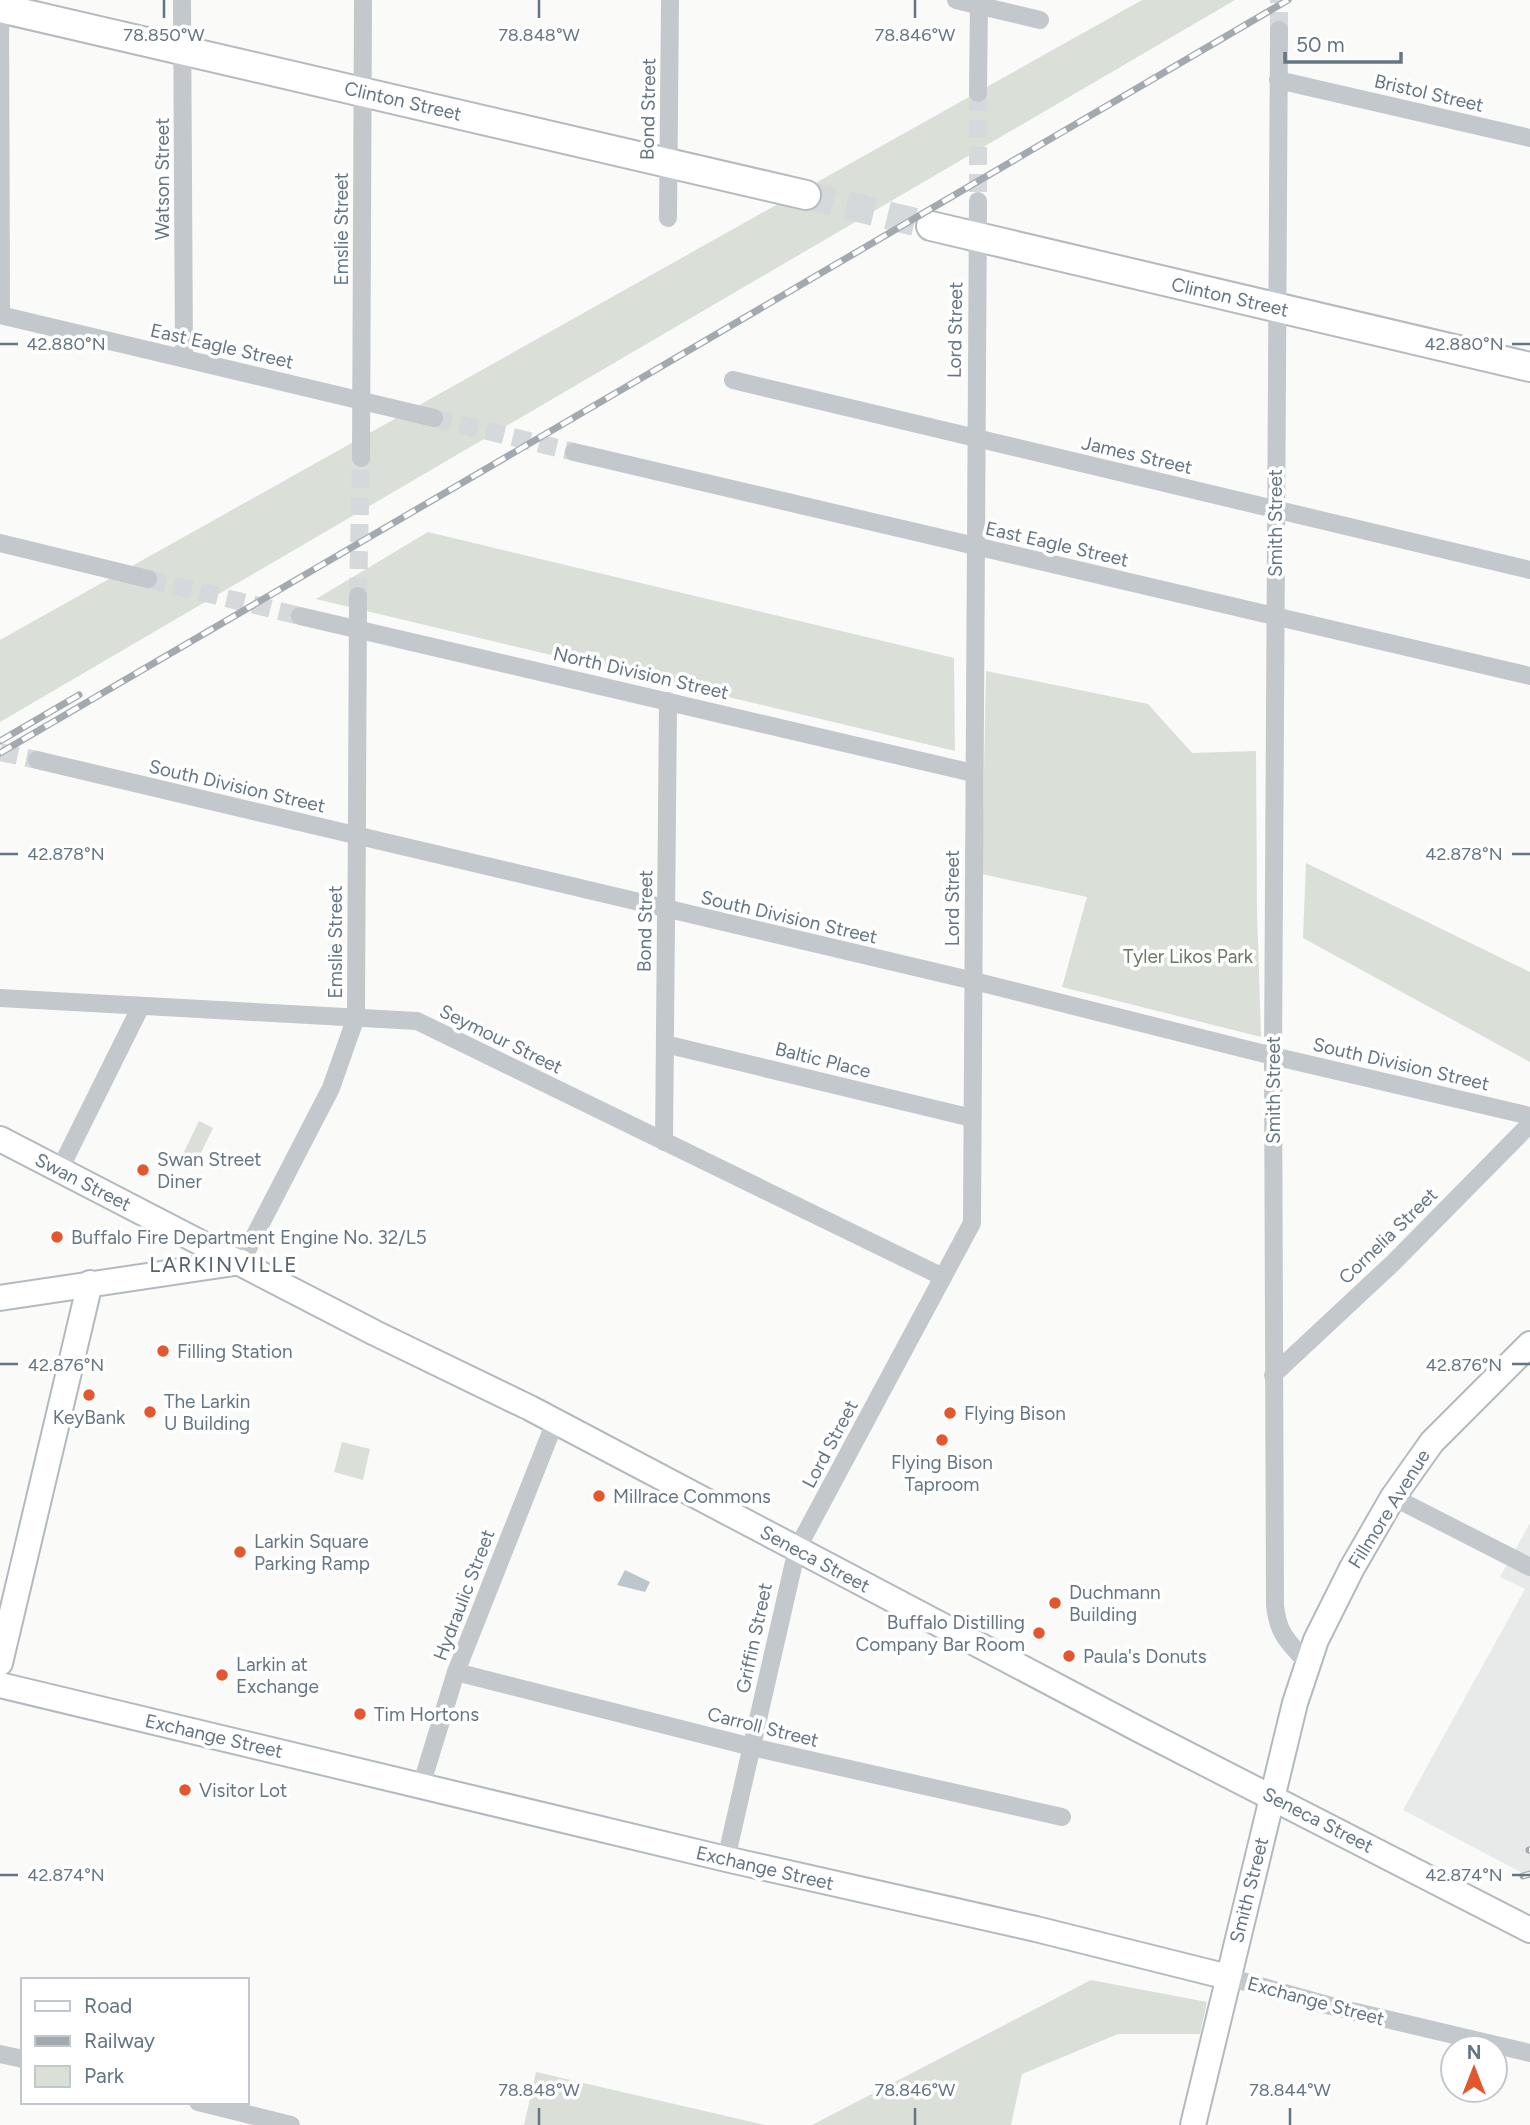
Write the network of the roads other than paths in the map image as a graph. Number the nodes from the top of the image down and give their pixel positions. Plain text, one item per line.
1 (0, 0) edge
2 (182, 0) edge
3 (363, 0) edge
4 (670, 0) edge
5 (956, 0) edge
6 (979, 3) edge
7 (0, 8) edge
8 (1040, 20) dead end
9 (1279, 30) tunnel mouth
10 (183, 49) junction
11 (1278, 80) junction
12 (363, 92) junction
13 (978, 93) tunnel mouth
14 (1530, 138) edge
15 (668, 163) junction
16 (806, 195) tunnel mouth
17 (978, 201) tunnel mouth
18 (668, 218) dead end
19 (931, 226) tunnel mouth
20 (977, 238) junction
21 (1276, 308) junction
22 (1, 315) edge
23 (184, 358) junction
24 (1530, 368) edge
25 (733, 380) dead end
26 (361, 400) junction
27 (434, 418) tunnel mouth
28 (975, 438) junction
29 (574, 452) tunnel mouth
30 (361, 458) tunnel mouth
31 (1276, 509) junction
32 (0, 543) edge
33 (974, 546) junction
34 (1530, 570) edge
35 (148, 579) tunnel mouth
36 (358, 596) tunnel mouth
37 (300, 616) tunnel mouth
38 (1275, 616) junction
39 (358, 630) junction
40 (1530, 676) edge
41 (668, 701) junction
42 (37, 760) tunnel mouth
43 (973, 773) junction
44 (358, 836) junction
45 (666, 910) junction
46 (974, 981) junction
47 (0, 998) edge
48 (141, 1006) junction
49 (356, 1017) junction
50 (665, 1044) junction
51 (1273, 1056) junction
52 (1530, 1116) edge
53 (972, 1118) junction
54 (1530, 1124) edge
55 (0, 1139) edge
56 (664, 1142) junction
57 (59, 1171) junction
58 (241, 1262) junction
59 (943, 1277) junction
60 (90, 1283) junction
61 (0, 1297) edge
62 (1530, 1344) edge
63 (1273, 1375) junction
64 (555, 1422) junction
65 (1393, 1497) junction
66 (797, 1549) junction
67 (1530, 1567) edge
68 (0, 1663) edge
69 (1309, 1665) junction
70 (456, 1672) junction
71 (0, 1685) edge
72 (752, 1747) junction
73 (421, 1786) junction
74 (1272, 1798) junction
75 (1062, 1817) dead end
76 (726, 1859) junction
77 (1530, 1930) edge
78 (1228, 1978) junction
79 (1530, 2053) edge
80 (0, 2054) edge
81 (21, 2059) edge
82 (206, 2104) edge
83 (291, 2125) edge
84 (1193, 2125) edge

1 - 7 street
2 - 10 street, Watson Street
3 - 12 street, Emslie Street
4 - 15 street, Bond Street
5 - 6 street
6 - 8 street
6 - 13 street
7 - 10 main road, Clinton Street
7 - 22 street
9 - 11 street, Smith Street
10 - 12 main road, Clinton Street
10 - 23 street, Watson Street
11 - 14 street, Bristol Street
11 - 21 street, Smith Street
12 - 15 main road, Clinton Street
12 - 26 street, Emslie Street
15 - 16 main road, Clinton Street
15 - 18 street, Bond Street
17 - 20 street, Lord Street
19 - 20 main road, Clinton Street
20 - 21 main road, Clinton Street
20 - 28 street, Lord Street
21 - 24 main road, Clinton Street
21 - 31 street, Smith Street
22 - 23 street, East Eagle Street
23 - 26 street, East Eagle Street
25 - 28 street, James Street
26 - 27 street, East Eagle Street
26 - 30 street, Emslie Street
28 - 31 street, James Street
28 - 33 street, Lord Street
29 - 33 street, East Eagle Street
31 - 34 street, James Street
31 - 38 street, Smith Street
32 - 35 street
33 - 38 street, East Eagle Street
33 - 43 street, Lord Street
36 - 39 street, Emslie Street
37 - 39 street, North Division Street
38 - 40 street, East Eagle Street
38 - 51 street, Smith Street
39 - 41 street, North Division Street
39 - 44 street, Emslie Street
41 - 43 street, North Division Street
41 - 45 street, Bond Street
42 - 44 street, South Division Street
43 - 46 street, Lord Street
44 - 45 street, South Division Street
44 - 49 street, Emslie Street
45 - 46 street, South Division Street
45 - 50 street, Bond Street
46 - 51 street, South Division Street
46 - 53 street, Lord Street
47 - 48 street, Seymour Street
48 - 49 street, Seymour Street
48 - 57 street
49 - 56 street, Seymour Street
49 - 58 street, Emslie Street
50 - 53 street, Baltic Place
50 - 56 street, Bond Street
51 - 52 street, South Division Street
51 - 63 street, Smith Street
53 - 59 street, Lord Street
54 - 63 street, Cornelia Street
55 - 57 street, Swan Street
56 - 59 street, Seymour Street
57 - 58 street, Swan Street
58 - 60 street
58 - 64 street, Seneca Street
59 - 66 street, Lord Street
60 - 61 street
60 - 68 street
62 - 65 street, Fillmore Avenue
63 - 69 street, Smith Street
64 - 66 street, Seneca Street
64 - 70 street, Hydraulic Street
65 - 67 street
65 - 69 street, Fillmore Avenue
66 - 72 street, Griffin Street
66 - 74 street, Seneca Street
69 - 74 street, Smith Street
70 - 72 street, Carroll Street
70 - 73 street, Hydraulic Street
71 - 73 street, Exchange Street
72 - 75 street, Carroll Street
72 - 76 street, Griffin Street
73 - 76 street, Exchange Street
74 - 77 street, Seneca Street
74 - 78 street, Smith Street
76 - 78 street, Exchange Street
78 - 79 street, Exchange Street
78 - 84 street, Smith Street
80 - 81 street
82 - 83 street

